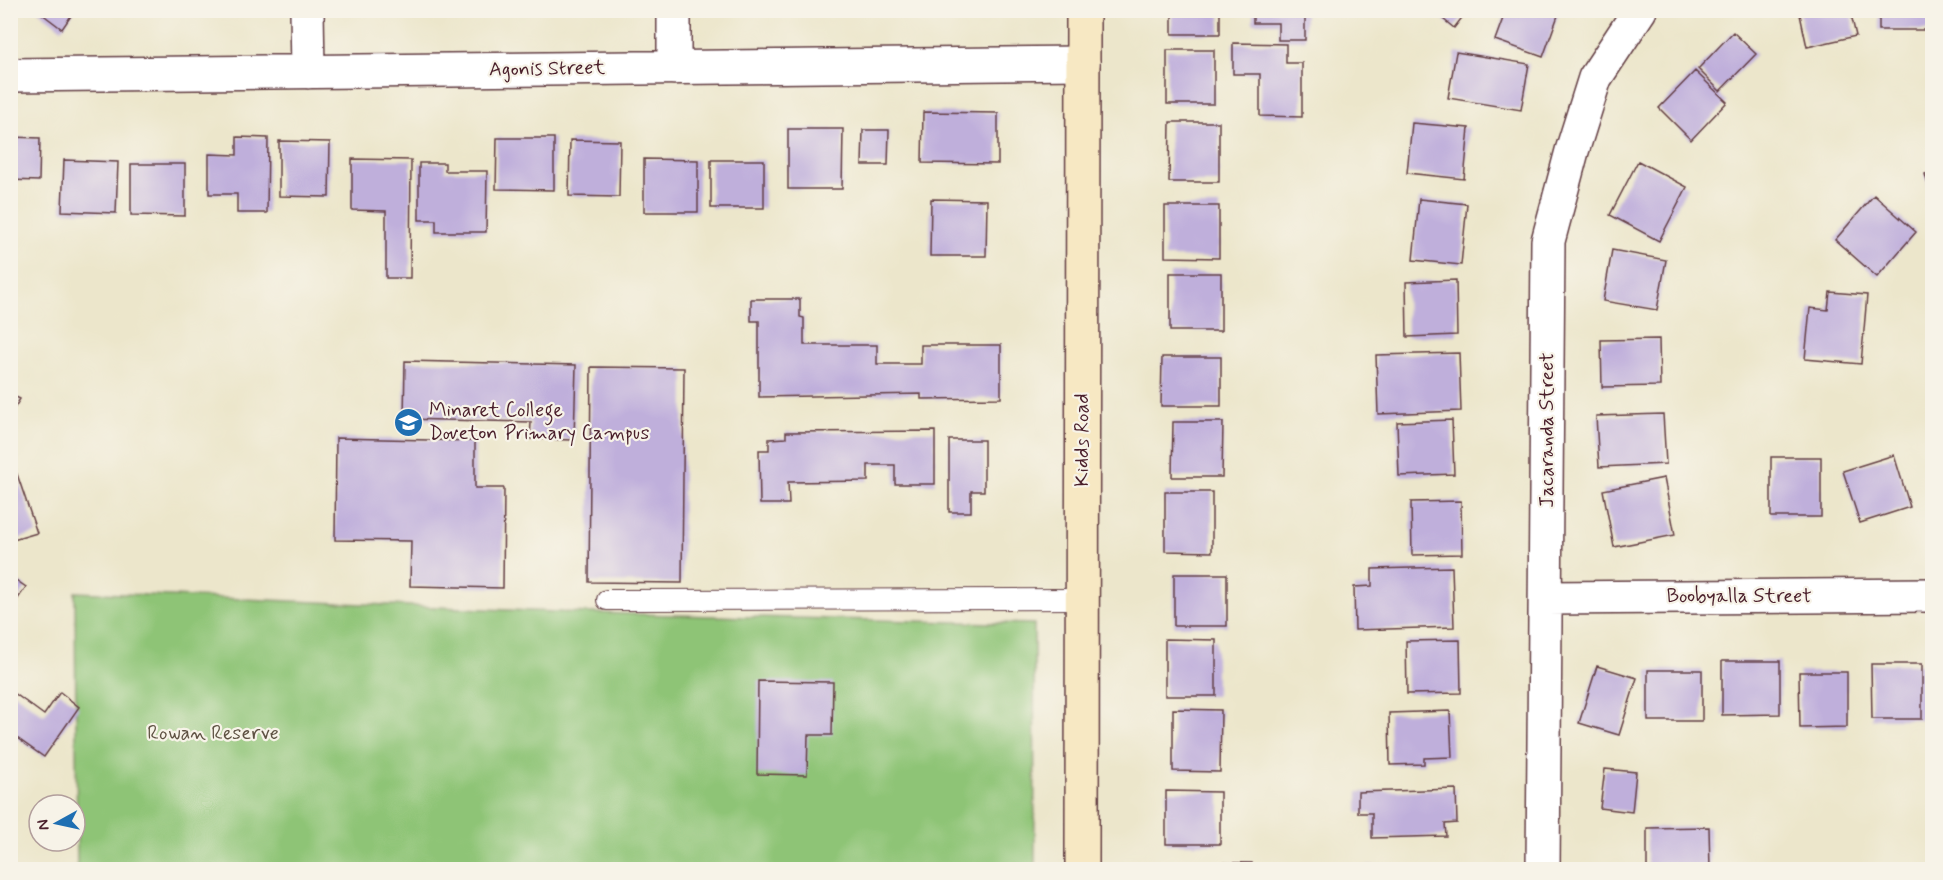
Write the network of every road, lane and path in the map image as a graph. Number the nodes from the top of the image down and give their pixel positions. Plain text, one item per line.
1 (307, 10) edge
2 (674, 10) edge
3 (1083, 10) edge
4 (1640, 10) edge
5 (1083, 63) junction
6 (675, 68) junction
7 (308, 72) junction
8 (10, 75) edge
9 (1932, 595) edge
10 (1546, 598) junction
11 (1082, 599) junction
12 (608, 600) dead end
13 (1082, 870) edge
14 (1543, 870) edge

1 - 7 street
2 - 6 street
3 - 5 main road, Kidds Road
4 - 10 street, Jacaranda Street
5 - 6 street, Agonis Street
5 - 11 main road, Kidds Road
6 - 7 street, Agonis Street
7 - 8 street, Agonis Street
9 - 10 street, Boobyalla Street
10 - 14 street, Jacaranda Street
11 - 12 lane
11 - 13 main road, Kidds Road

